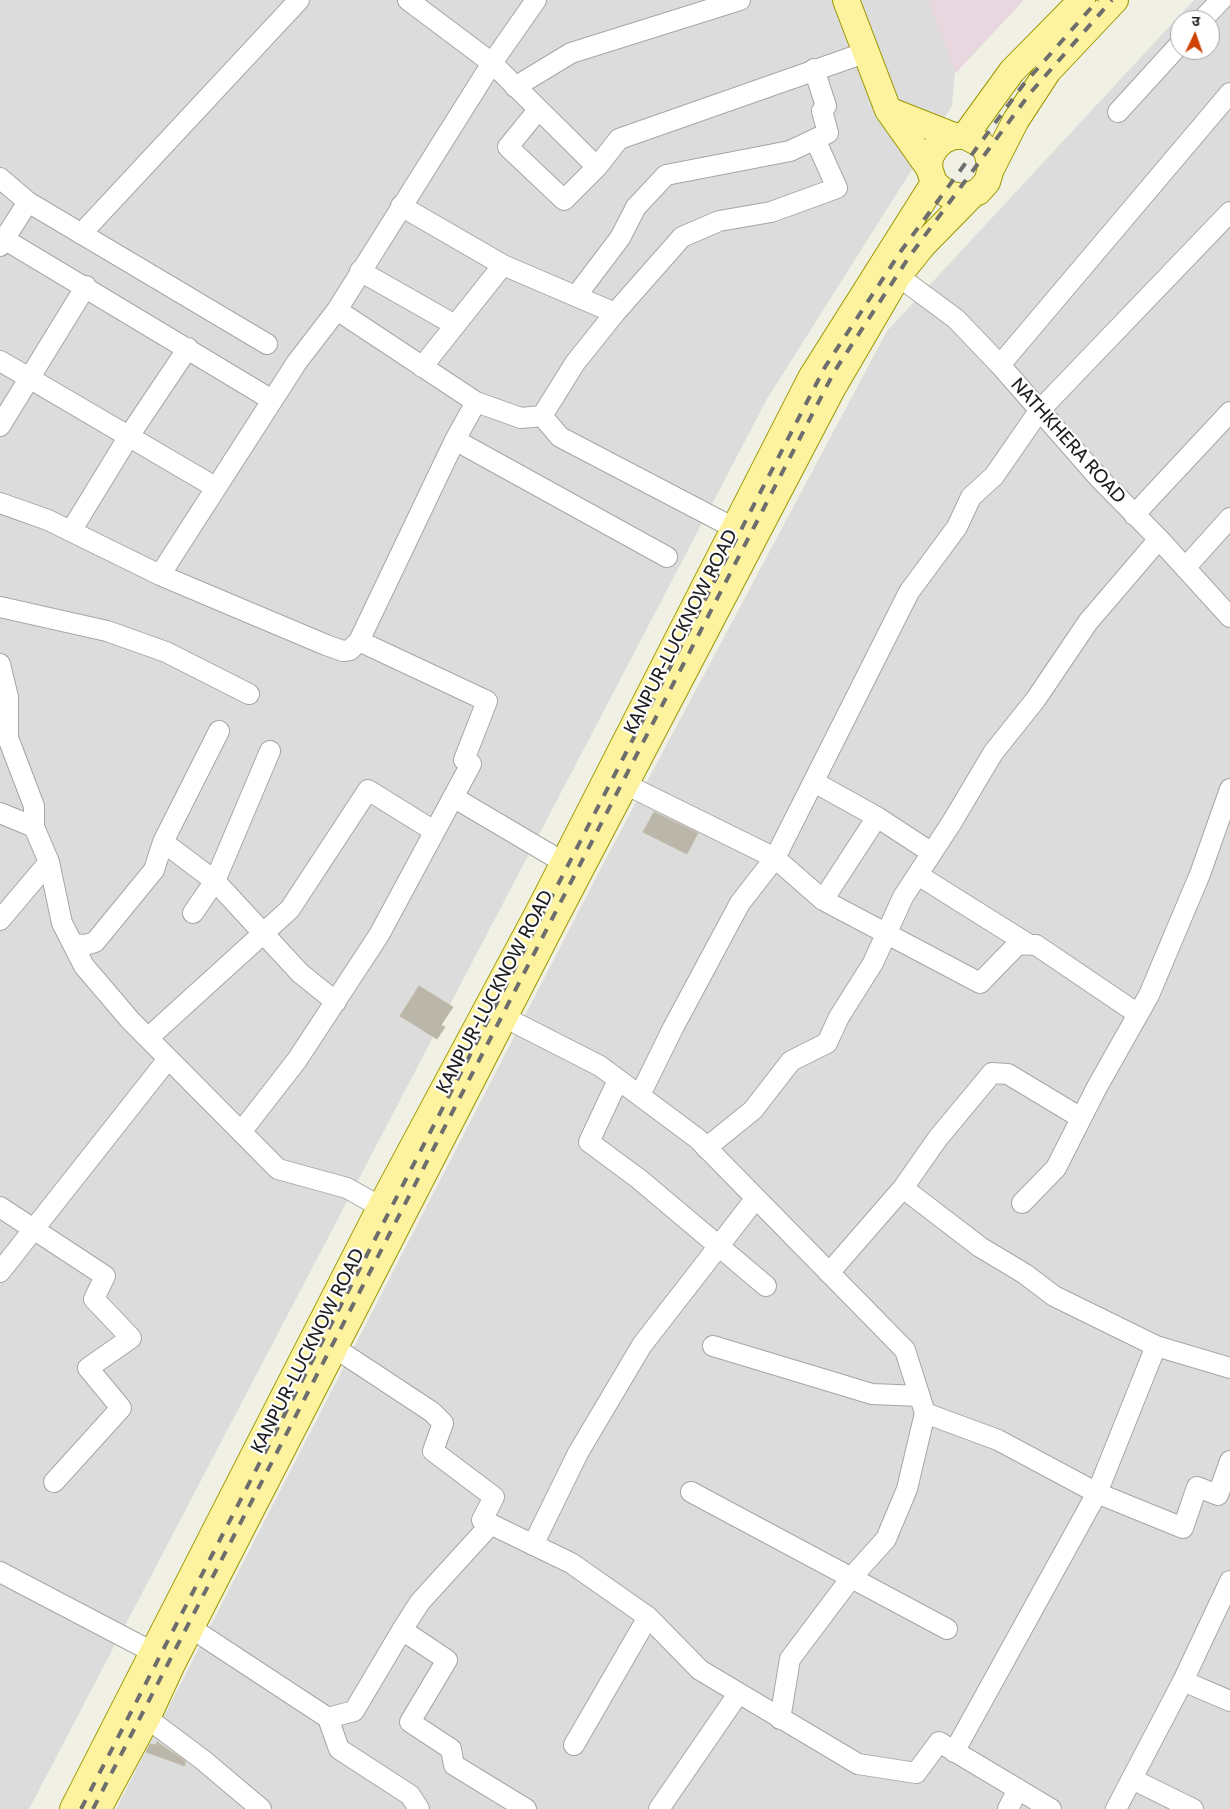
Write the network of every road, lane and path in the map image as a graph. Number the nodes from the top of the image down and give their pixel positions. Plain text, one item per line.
1 (299, 0) edge
2 (408, 0) edge
3 (536, 0) edge
4 (740, 0) edge
5 (846, 0) edge
6 (1082, 0) edge
7 (1115, 0) edge
8 (1221, 0) edge
9 (1212, 10) edge
10 (867, 52) junction
11 (1170, 55) edge
12 (492, 63) junction
13 (814, 70) junction
14 (515, 87) junction
15 (1230, 93) edge
16 (538, 110) junction
17 (888, 110) junction
18 (1118, 112) dead end
19 (959, 136) junction
20 (815, 140) junction
21 (597, 167) junction
22 (991, 169) junction
23 (931, 175) junction
24 (0, 178) edge
25 (972, 195) junction
26 (28, 202) junction
27 (401, 206) junction
28 (1230, 212) edge
29 (81, 234) junction
30 (2, 242) edge
31 (504, 265) junction
32 (360, 271) junction
33 (898, 276) junction
34 (86, 286) junction
35 (576, 296) junction
36 (337, 310) junction
37 (615, 313) junction
38 (455, 324) junction
39 (268, 344) dead end
40 (188, 348) junction
41 (0, 361) edge
42 (1000, 365) junction
43 (422, 367) junction
44 (28, 377) junction
45 (272, 400) junction
46 (476, 402) junction
47 (1040, 411) junction
48 (1230, 412) edge
49 (542, 416) junction
50 (0, 426) edge
51 (130, 436) junction
52 (456, 440) junction
53 (215, 487) junction
54 (0, 503) edge
55 (1134, 515) junction
56 (1230, 518) edge
57 (734, 528) junction
58 (71, 531) junction
59 (1159, 539) junction
60 (667, 557) dead end
61 (1185, 568) junction
62 (160, 575) junction
63 (1226, 606) edge
64 (0, 607) edge
65 (703, 611) junction
66 (359, 641) junction
67 (0, 664) edge
68 (249, 694) dead end
69 (219, 731) dead end
70 (270, 751) dead end
71 (814, 782) junction
72 (625, 784) junction
73 (1230, 789) edge
74 (453, 797) junction
75 (0, 813) edge
76 (877, 818) junction
77 (34, 827) junction
78 (434, 831) junction
79 (163, 842) junction
80 (932, 853) junction
81 (775, 858) junction
82 (49, 862) junction
83 (563, 862) junction
84 (918, 875) junction
85 (215, 881) junction
86 (823, 900) junction
87 (193, 913) dead end
88 (0, 920) edge
89 (263, 934) junction
90 (886, 934) junction
91 (73, 944) junction
92 (1028, 944) junction
93 (336, 1002) junction
94 (1138, 1014) junction
95 (504, 1017) junction
96 (148, 1038) junction
97 (168, 1059) junction
98 (618, 1080) junction
99 (640, 1096) junction
100 (1081, 1118) junction
101 (241, 1132) junction
102 (706, 1148) junction
103 (903, 1188) junction
104 (756, 1198) junction
105 (1022, 1203) dead end
106 (0, 1207) edge
107 (391, 1213) junction
108 (35, 1231) junction
109 (718, 1247) junction
110 (0, 1272) edge
111 (830, 1273) junction
112 (766, 1286) dead end
113 (713, 1346) dead end
114 (1156, 1346) junction
115 (335, 1348) junction
116 (1230, 1368) edge
117 (922, 1404) junction
118 (1230, 1460) edge
119 (54, 1482) dead end
120 (691, 1492) dead end
121 (1097, 1493) junction
122 (490, 1524) junction
123 (533, 1545) junction
124 (0, 1572) edge
125 (851, 1578) junction
126 (1230, 1582) edge
127 (648, 1617) junction
128 (191, 1628) junction
129 (947, 1629) dead end
130 (402, 1630) junction
131 (163, 1657) junction
132 (1183, 1681) junction
133 (738, 1694) junction
134 (1230, 1701) edge
135 (147, 1718) junction
136 (328, 1718) junction
137 (780, 1719) junction
138 (574, 1745) dead end
139 (954, 1752) junction
140 (1132, 1779) junction
141 (1018, 1790) junction
142 (72, 1809) edge
143 (98, 1809) edge
144 (261, 1809) edge
145 (419, 1809) edge
146 (526, 1809) edge
147 (659, 1809) edge
148 (1008, 1809) edge
149 (1051, 1809) edge
150 (1116, 1809) edge
151 (1193, 1809) edge

1 - 29 street
2 - 12 street
3 - 12 street
4 - 14 street
5 - 10 main road
6 - 19 main road
7 - 22 main road
8 - 9 street
10 - 13 street
10 - 17 main road
11 - 18 street
12 - 14 street
12 - 27 street
13 - 20 street
13 - 21 street
14 - 16 street
15 - 42 street
16 - 21 street
16 - 21 street
17 - 19 main road
17 - 23 main road
19 - 22 main road
19 - 23 main road
20 - 35 street
20 - 37 street
22 - 25 main road
23 - 25 main road
23 - 57 main road, KANPUR-LUCKNOW ROAD
24 - 26 street
25 - 33 main road, KANPUR-LUCKNOW ROAD
26 - 29 street
26 - 30 street
27 - 31 street
27 - 32 street
28 - 47 street
29 - 39 street
30 - 34 street
31 - 35 street
31 - 38 street
32 - 36 street
32 - 38 street
33 - 42 street, NATHKHERA ROAD
33 - 65 main road, KANPUR-LUCKNOW ROAD
34 - 40 street
34 - 44 street
35 - 37 street
36 - 43 street
36 - 45 street
37 - 49 street
38 - 43 street
40 - 45 street
40 - 51 street
41 - 44 street
42 - 47 street, NATHKHERA ROAD
43 - 46 street
44 - 50 street
44 - 51 street
45 - 53 street
46 - 49 street
46 - 52 street
47 - 55 street, NATHKHERA ROAD
47 - 71 street
48 - 55 street
49 - 57 street
51 - 53 street
51 - 58 street
52 - 60 street
52 - 66 street
53 - 62 street
54 - 58 street
55 - 59 street, NATHKHERA ROAD
56 - 61 street
57 - 65 main road, KANPUR-LUCKNOW ROAD
58 - 62 street
59 - 61 street, NATHKHERA ROAD
59 - 80 street
61 - 63 street, NATHKHERA ROAD
62 - 66 street
64 - 68 street
65 - 72 main road, KANPUR-LUCKNOW ROAD
65 - 83 main road, KANPUR-LUCKNOW ROAD
66 - 74 street
67 - 77 street
69 - 79 street
70 - 85 street
71 - 76 street
71 - 81 street
72 - 81 street
72 - 95 main road, KANPUR-LUCKNOW ROAD
73 - 94 street
74 - 78 street
74 - 83 street
75 - 77 street
76 - 80 street
76 - 86 street
77 - 82 street
78 - 89 street
78 - 93 street
79 - 85 street
79 - 91 street
80 - 84 street
81 - 86 street
81 - 99 street
82 - 88 street
82 - 91 street
83 - 107 main road, KANPUR-LUCKNOW ROAD
84 - 90 street
84 - 92 street
85 - 87 street
85 - 89 street
86 - 90 street
89 - 93 street
89 - 96 street
90 - 92 street
90 - 102 street
91 - 96 street
92 - 94 street
93 - 101 street
94 - 100 street
95 - 98 street
95 - 107 main road, KANPUR-LUCKNOW ROAD
96 - 97 street
97 - 101 street
97 - 108 street
98 - 99 street
98 - 109 street
99 - 102 street
100 - 103 street
100 - 105 street
101 - 107 street
102 - 104 street
103 - 111 street
103 - 114 street
104 - 109 street
104 - 111 street
106 - 108 street
107 - 115 main road, KANPUR-LUCKNOW ROAD
107 - 131 main road, KANPUR-LUCKNOW ROAD
108 - 110 street
108 - 119 street
109 - 112 street
109 - 123 street
111 - 117 street
113 - 117 street
114 - 116 street
114 - 121 street
115 - 122 street
115 - 128 main road, KANPUR-LUCKNOW ROAD
117 - 121 street
117 - 125 street
118 - 121 street
120 - 125 street
121 - 139 street
122 - 123 street
122 - 130 street
123 - 127 street
124 - 131 street
125 - 129 street
125 - 137 street
126 - 132 street
127 - 133 street
127 - 138 street
128 - 131 main road, KANPUR-LUCKNOW ROAD
128 - 136 street
130 - 136 street
130 - 146 street
131 - 135 main road, KANPUR-LUCKNOW ROAD
131 - 142 main road, KANPUR-LUCKNOW ROAD
132 - 134 street
132 - 140 street
133 - 137 street
133 - 147 street
135 - 143 main road, KANPUR-LUCKNOW ROAD
135 - 144 street
136 - 145 street
137 - 139 street
139 - 141 street
140 - 150 street
140 - 151 street
141 - 148 street
141 - 149 street

